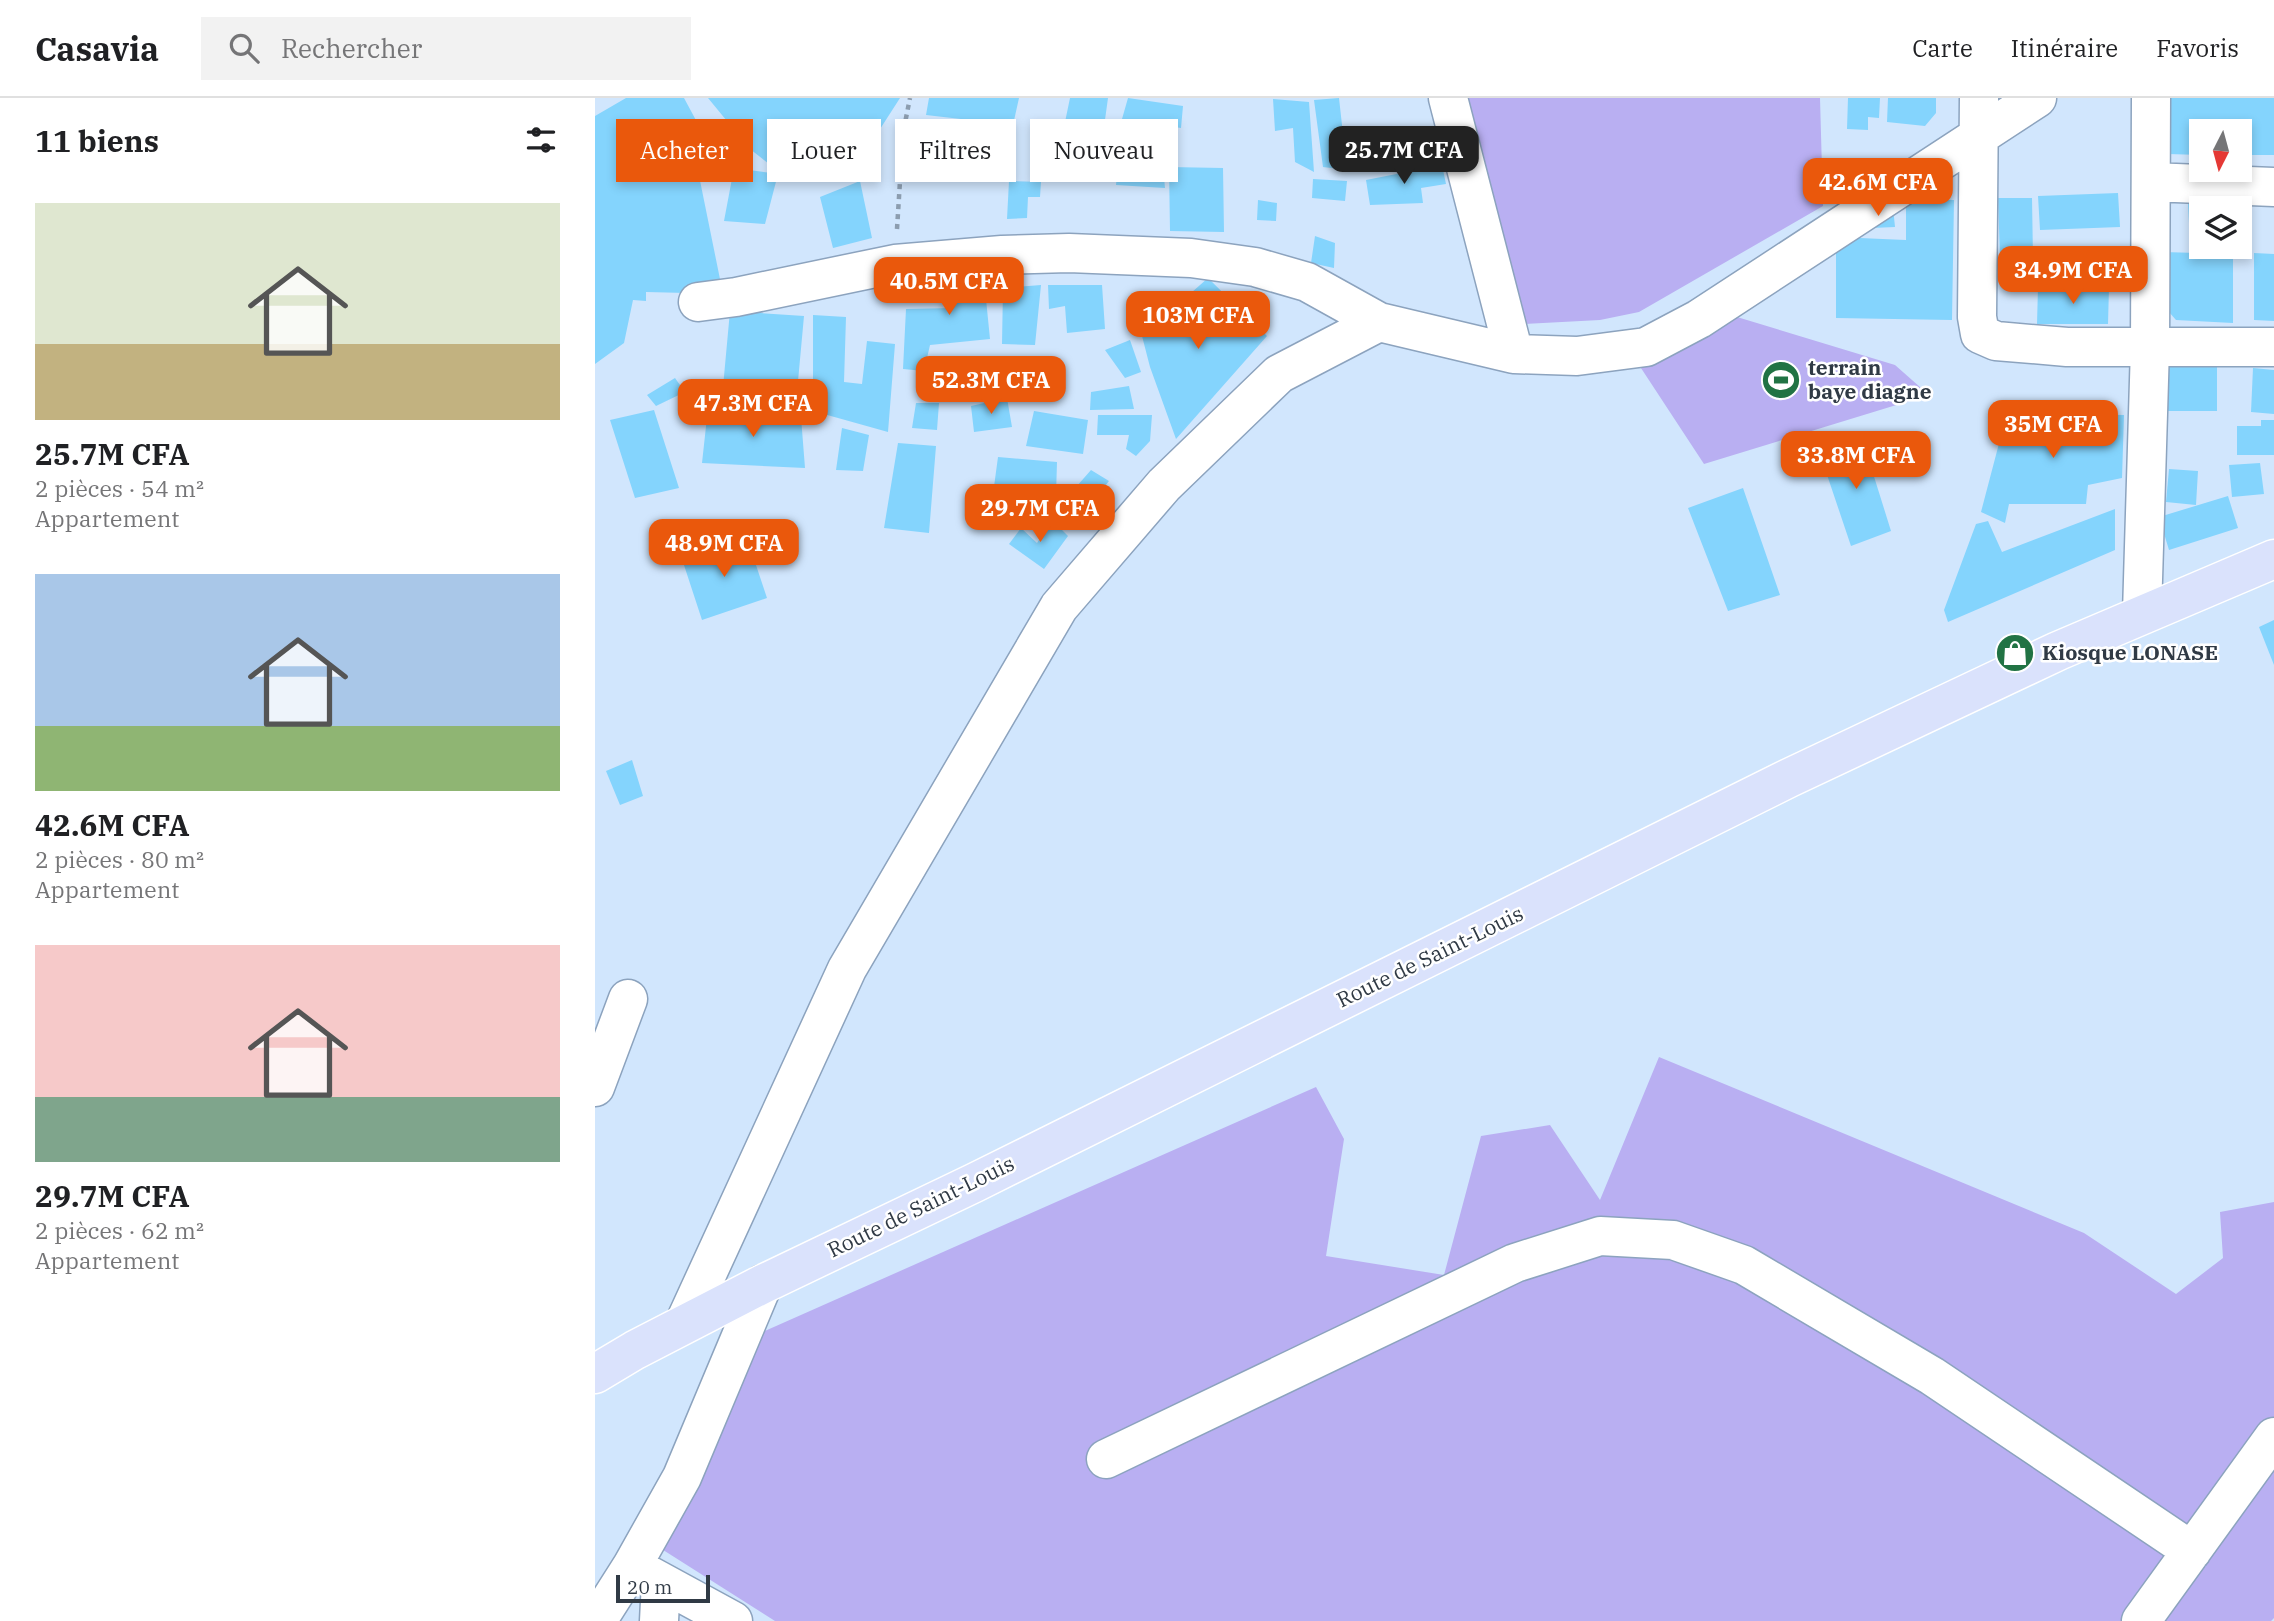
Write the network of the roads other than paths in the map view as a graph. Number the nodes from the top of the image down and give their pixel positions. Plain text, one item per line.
1 (1448, 98) edge
2 (1979, 98) edge
3 (2038, 98) edge
4 (2151, 98) edge
5 (1978, 137) junction
6 (2151, 183) junction
7 (2274, 187) edge
8 (698, 302) dead end
9 (1379, 322) junction
10 (2150, 347) junction
11 (2274, 347) edge
12 (1514, 354) junction
13 (2274, 559) edge
14 (2142, 613) junction
15 (628, 999) dead end
16 (595, 1087) edge
17 (763, 1284) junction
18 (684, 1324) junction
19 (595, 1374) edge
20 (2274, 1437) edge
21 (1107, 1459) dead end
22 (2192, 1551) junction
23 (647, 1574) junction
24 (597, 1621) edge
25 (659, 1621) edge
26 (733, 1621) edge
27 (2141, 1621) edge

1 - 12 street
2 - 5 street
3 - 5 street
4 - 6 street
5 - 10 street
5 - 12 street
6 - 7 street
6 - 10 street
8 - 9 street
9 - 12 street
9 - 18 street
10 - 11 street
10 - 14 street
13 - 14 main road, Route de Saint-Louis
14 - 17 main road, Route de Saint-Louis
15 - 16 street
17 - 18 main road, Route de Saint-Louis
17 - 23 street
18 - 19 main road, Route de Saint-Louis
20 - 22 street
21 - 22 street
22 - 27 street
23 - 24 street
23 - 25 street
23 - 26 street

